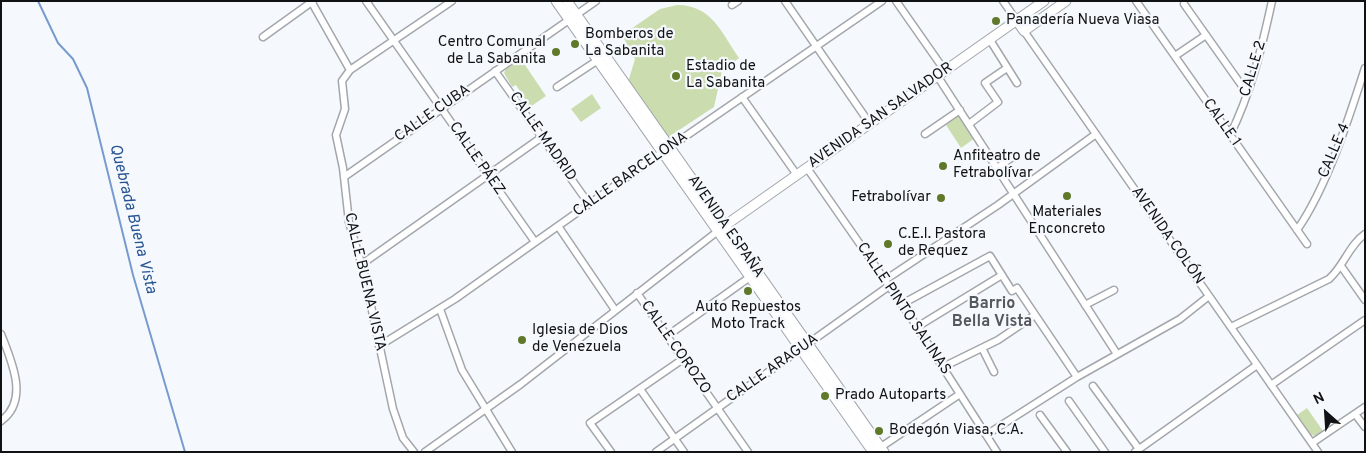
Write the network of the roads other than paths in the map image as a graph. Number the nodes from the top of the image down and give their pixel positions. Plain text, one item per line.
1 (312, 1) edge
2 (366, 1) edge
3 (452, 1) edge
4 (556, 1) edge
5 (567, 1) edge
6 (596, 1) edge
7 (785, 1) edge
8 (882, 1) edge
9 (896, 1) edge
10 (1003, 1) edge
11 (1044, 1) edge
12 (1066, 1) edge
13 (1136, 1) edge
14 (1272, 1) edge
15 (1184, 4) dead end
16 (573, 17) junction
17 (1017, 21) junction
18 (1024, 31) junction
19 (1206, 35) junction
20 (263, 37) dead end
21 (990, 40) junction
22 (395, 42) junction
23 (816, 46) junction
24 (1175, 56) junction
25 (598, 60) junction
26 (1007, 68) junction
27 (1365, 68) edge
28 (350, 70) junction
29 (495, 71) junction
30 (942, 74) junction
31 (1017, 83) dead end
32 (557, 87) dead end
33 (1247, 93) junction
34 (742, 97) junction
35 (441, 108) junction
36 (960, 110) junction
37 (870, 124) junction
38 (969, 124) junction
39 (925, 134) dead end
40 (1096, 134) junction
41 (1230, 135) junction
42 (542, 137) junction
43 (666, 150) junction
44 (1011, 158) dead end
45 (807, 168) junction
46 (997, 168) junction
47 (797, 174) junction
48 (488, 175) junction
49 (344, 177) junction
50 (1014, 194) junction
51 (589, 204) junction
52 (558, 226) junction
53 (721, 228) junction
54 (1297, 230) junction
55 (1365, 234) edge
56 (535, 242) junction
57 (1307, 244) dead end
58 (362, 264) junction
59 (1341, 266) junction
60 (1002, 275) junction
61 (750, 277) junction
62 (887, 283) junction
63 (1114, 290) dead end
64 (637, 293) junction
65 (1209, 296) junction
66 (1365, 300) edge
67 (902, 304) junction
68 (1085, 305) junction
69 (440, 309) junction
70 (615, 310) junction
71 (1034, 314) junction
72 (1365, 320) edge
73 (917, 327) junction
74 (1230, 327) junction
75 (1, 334) edge
76 (667, 336) junction
77 (379, 346) junction
78 (805, 347) junction
79 (982, 348) junction
80 (1117, 354) junction
81 (683, 359) junction
82 (1257, 365) junction
83 (943, 367) junction
84 (994, 372) dead end
85 (1076, 377) junction
86 (1271, 385) junction
87 (1093, 386) dead end
88 (640, 389) junction
89 (960, 394) junction
90 (1069, 401) dead end
91 (1365, 407) edge
92 (717, 408) junction
93 (486, 410) junction
94 (1355, 414) junction
95 (1040, 415) dead end
96 (1, 421) edge
97 (1365, 427) edge
98 (986, 435) junction
99 (674, 438) junction
100 (1312, 443) junction
101 (1137, 450) edge
102 (878, 451) edge
103 (414, 452) edge
104 (425, 452) edge
105 (512, 452) edge
106 (611, 452) edge
107 (656, 452) edge
108 (684, 452) edge
109 (748, 452) edge
110 (997, 452) edge
111 (1067, 452) edge
112 (1105, 452) edge
113 (1318, 452) edge

1 - 20 street
1 - 28 street
2 - 22 street, CALLE PÁEZ
3 - 22 street
4 - 16 main road, AVENIDA ESPAÑA
5 - 16 main road, AVENIDA ESPAÑA
6 - 16 street, CALLE CUBA
7 - 23 street
8 - 23 street, CALLE BARCELONA
9 - 30 street
10 - 17 street
11 - 17 main road, AVENIDA SAN SALVADOR
12 - 18 main road
13 - 24 street, CALLE 1
14 - 33 street, CALLE 2
15 - 19 street
16 - 25 main road, AVENIDA ESPAÑA
16 - 29 street, CALLE CUBA
16 - 43 main road, AVENIDA ESPAÑA
17 - 18 main road, AVENIDA COLÓN
17 - 21 main road, AVENIDA SAN SALVADOR
18 - 40 street, AVENIDA COLÓN
19 - 24 street
19 - 33 street
21 - 26 street
21 - 30 main road, AVENIDA SAN SALVADOR
22 - 28 street
22 - 35 street, CALLE PÁEZ
23 - 34 street, CALLE BARCELONA
23 - 37 street
24 - 41 street, CALLE 1
25 - 32 street
25 - 43 main road, AVENIDA ESPAÑA
26 - 31 street
26 - 38 street
27 - 54 street, CALLE 4
28 - 49 street, CALLE BUENA VISTA
29 - 35 street, CALLE CUBA
29 - 42 street, CALLE MADRID
30 - 36 street
30 - 37 main road, AVENIDA SAN SALVADOR
33 - 41 street, CALLE 2
34 - 43 street, CALLE BARCELONA
34 - 47 street
35 - 48 street, CALLE PÁEZ
35 - 49 street, CALLE CUBA
36 - 38 street
36 - 39 street
37 - 45 main road, AVENIDA SAN SALVADOR
38 - 46 street
40 - 50 street, CALLE ARAGUA
40 - 65 street, AVENIDA COLÓN
41 - 54 street, CALLE 1
42 - 48 street
42 - 51 street, CALLE MADRID
43 - 51 street, CALLE BARCELONA
43 - 53 main road, AVENIDA ESPAÑA
44 - 46 street
45 - 47 main road, AVENIDA SAN SALVADOR
45 - 62 street, CALLE PINTO SALINAS
46 - 50 street
47 - 53 main road, AVENIDA SAN SALVADOR
48 - 56 street, CALLE PÁEZ
48 - 58 street
49 - 58 street, CALLE BUENA VISTA
50 - 62 street, CALLE ARAGUA
50 - 68 street
51 - 52 street, CALLE BARCELONA
52 - 56 street, CALLE BARCELONA
52 - 70 street
53 - 61 main road, AVENIDA ESPAÑA
53 - 64 street
53 - 78 main road, AVENIDA ESPAÑA
54 - 57 street, CALLE 1
55 - 59 street
56 - 69 street, CALLE BARCELONA
58 - 77 street, CALLE BUENA VISTA
59 - 66 street
59 - 74 street
60 - 67 street
60 - 71 street
60 - 73 street
61 - 76 street
61 - 78 main road, AVENIDA ESPAÑA
62 - 67 street, CALLE PINTO SALINAS
62 - 78 street, CALLE ARAGUA
63 - 68 street
64 - 70 street
64 - 76 street, CALLE COROZO
65 - 74 street, AVENIDA COLÓN
65 - 80 street
67 - 73 street, CALLE PINTO SALINAS
68 - 80 street
69 - 77 street, CALLE BARCELONA
69 - 93 street
70 - 93 street
71 - 79 street
71 - 85 street
72 - 86 street
73 - 83 street, CALLE PINTO SALINAS
74 - 82 street, AVENIDA COLÓN
75 - 96 street
76 - 81 street, CALLE COROZO
77 - 103 street, CALLE BUENA VISTA
78 - 92 street, CALLE ARAGUA
78 - 102 main road, AVENIDA ESPAÑA
79 - 83 street
79 - 84 street
80 - 85 street
81 - 88 street
81 - 92 street, CALLE COROZO
82 - 86 street, AVENIDA COLÓN
82 - 101 street
83 - 89 street, CALLE PINTO SALINAS
85 - 98 street
86 - 100 street, AVENIDA COLÓN
87 - 101 street
88 - 99 street
88 - 106 street
89 - 98 street, CALLE PINTO SALINAS
89 - 102 street
90 - 112 street
91 - 94 street
92 - 99 street, CALLE ARAGUA
92 - 109 street, CALLE COROZO
93 - 104 street
93 - 105 street
94 - 97 street
94 - 100 street
95 - 111 street
98 - 110 street, CALLE PINTO SALINAS
99 - 107 street, CALLE ARAGUA
99 - 108 street
100 - 113 street, AVENIDA COLÓN

